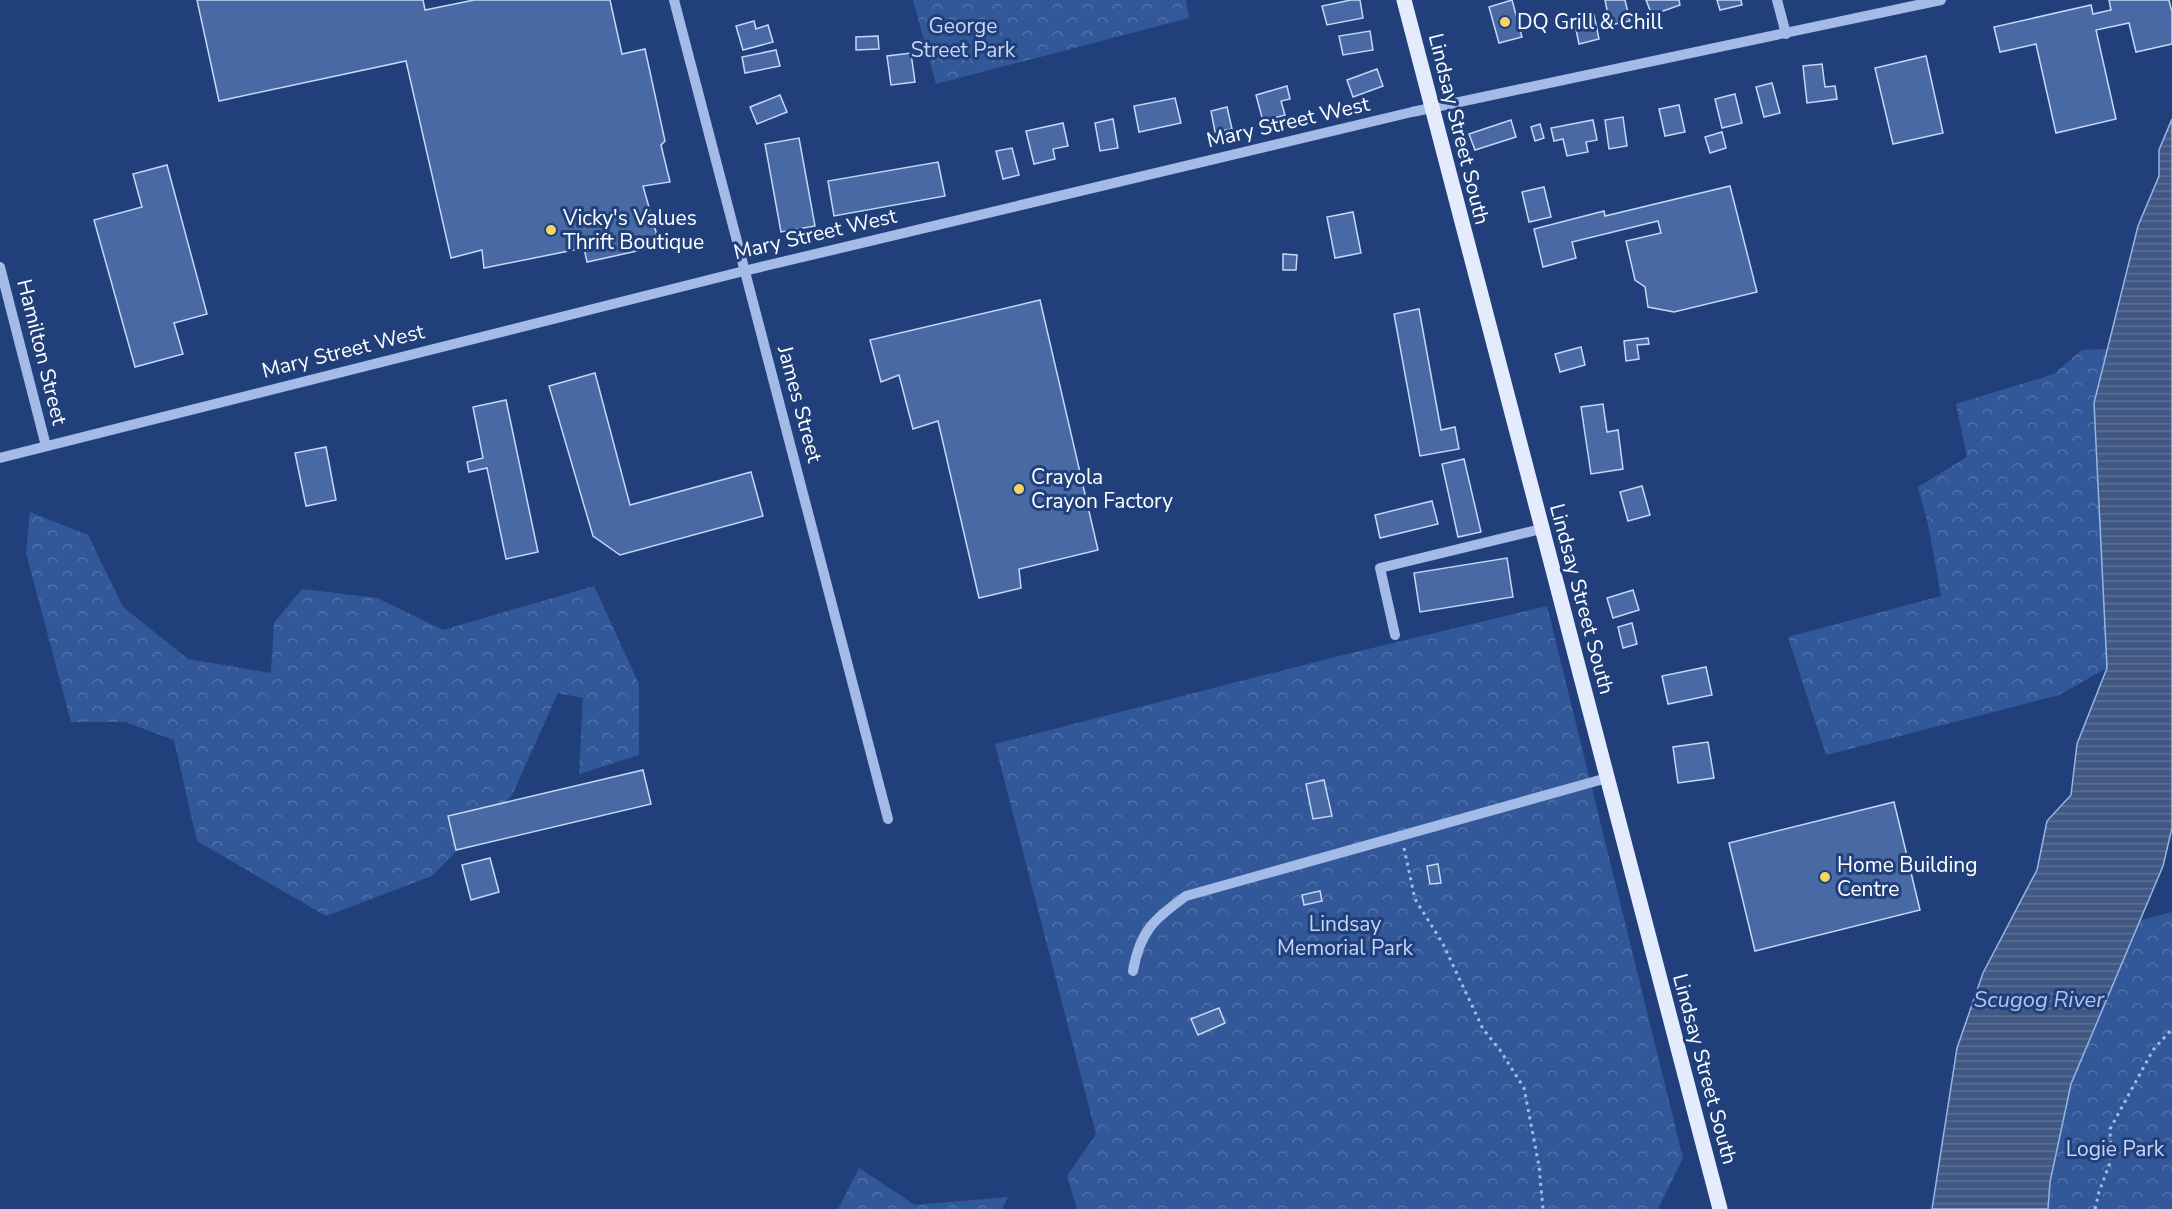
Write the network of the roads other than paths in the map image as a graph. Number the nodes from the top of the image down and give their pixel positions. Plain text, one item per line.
1 (674, 0) edge
2 (1404, 0) edge
3 (1777, 0) edge
4 (1941, 0) edge
5 (1786, 34) junction
6 (1431, 108) junction
7 (0, 267) edge
8 (744, 270) junction
9 (46, 446) junction
10 (0, 458) edge
11 (1541, 529) junction
12 (1395, 634) dead end
13 (1607, 778) junction
14 (888, 819) dead end
15 (1133, 971) dead end
16 (1720, 1209) edge

1 - 8 street, James Street
2 - 6 main road, Lindsay Street South
3 - 5 street
4 - 5 street, Mary Street West
5 - 6 street, Mary Street West
6 - 8 street, Mary Street West
6 - 11 main road, Lindsay Street South
7 - 9 street, Hamilton Street
8 - 9 street, Mary Street West
8 - 14 street, James Street
9 - 10 street, Mary Street West
11 - 12 street
11 - 13 main road, Lindsay Street South
13 - 15 street
13 - 16 main road, Lindsay Street South

